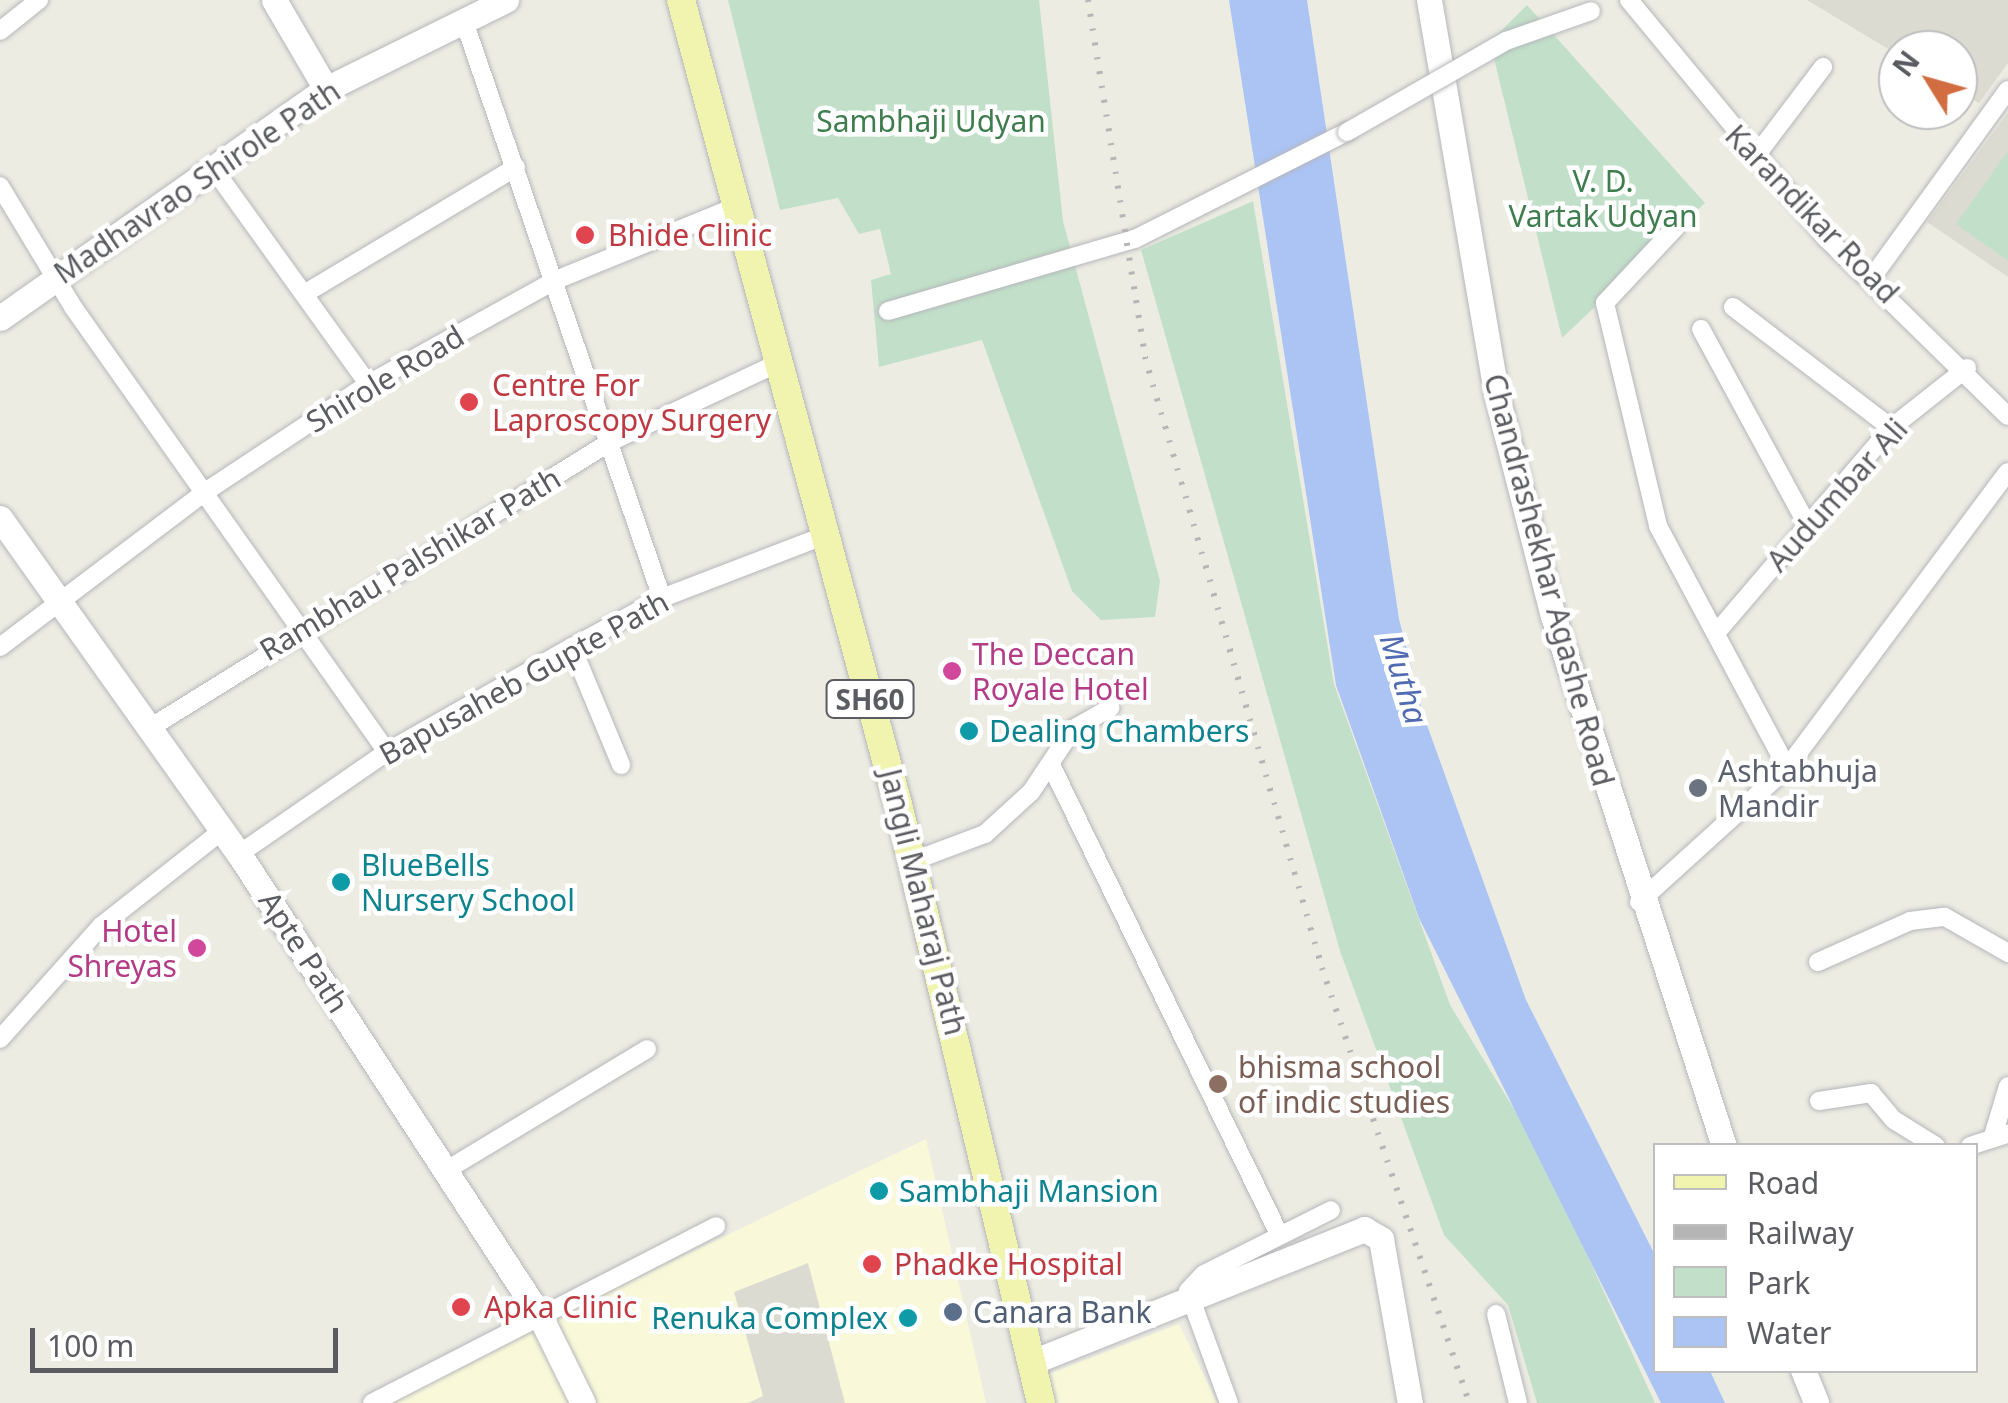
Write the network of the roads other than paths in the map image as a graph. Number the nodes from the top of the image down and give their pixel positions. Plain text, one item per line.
1 (39, 0) edge
2 (274, 0) edge
3 (506, 0) edge
4 (680, 0) edge
5 (1429, 0) edge
6 (1629, 0) edge
7 (1591, 11) dead end
8 (464, 21) junction
9 (0, 31) edge
10 (1823, 67) dead end
11 (326, 90) junction
12 (2008, 90) edge
13 (1755, 157) junction
14 (516, 167) junction
15 (213, 168) junction
16 (0, 186) edge
17 (737, 206) junction
18 (1676, 227) dead end
19 (58, 276) junction
20 (556, 280) junction
21 (1871, 280) junction
22 (304, 294) junction
23 (1732, 307) dead end
24 (888, 311) dead end
25 (0, 318) edge
26 (1701, 329) dead end
27 (782, 361) junction
28 (1966, 368) junction
29 (368, 384) junction
30 (2008, 416) edge
31 (1891, 428) junction
32 (610, 442) junction
33 (2008, 472) edge
34 (202, 494) junction
35 (0, 518) edge
36 (1807, 524) junction
37 (826, 534) junction
38 (662, 598) junction
39 (60, 599) junction
40 (298, 629) junction
41 (1717, 632) junction
42 (572, 647) junction
43 (0, 648) edge
44 (1110, 708) dead end
45 (153, 726) junction
46 (386, 752) junction
47 (622, 765) dead end
48 (1051, 765) junction
49 (1787, 768) junction
50 (224, 830) junction
51 (240, 854) junction
52 (913, 861) junction
53 (1640, 902) junction
54 (2008, 953) edge
55 (1818, 962) dead end
56 (0, 1039) edge
57 (647, 1048) dead end
58 (2008, 1086) edge
59 (1819, 1101) dead end
60 (2000, 1135) edge
61 (1723, 1143) edge
62 (1931, 1143) edge
63 (446, 1171) junction
64 (1331, 1210) dead end
65 (716, 1226) dead end
66 (1279, 1234) junction
67 (1197, 1297) junction
68 (1496, 1314) dead end
69 (540, 1316) junction
70 (1032, 1362) junction
71 (1805, 1373) edge
72 (372, 1403) edge
73 (583, 1403) edge
74 (1041, 1403) edge
75 (1228, 1403) edge
76 (1410, 1403) edge
77 (1518, 1403) edge
78 (1816, 1403) edge

1 - 9 street
2 - 11 street
3 - 8 street, Madhavrao Shirole Path
4 - 17 main road, Jangli Maharaj Path / SH60
5 - 53 street, Chandrashekhar Agashe Road
6 - 13 street, Karandikar Road
7 - 24 street, bridge
8 - 11 street, Madhavrao Shirole Path
8 - 14 street
10 - 13 street
11 - 15 street, Madhavrao Shirole Path
12 - 21 street
13 - 21 street, Karandikar Road
14 - 20 street
14 - 22 street
15 - 19 street, Madhavrao Shirole Path
15 - 22 street
16 - 19 street
17 - 20 street, Shirole Road
17 - 27 main road, Jangli Maharaj Path / SH60
18 - 41 street
19 - 25 street, Madhavrao Shirole Path
19 - 34 street
20 - 29 street, Shirole Road
20 - 32 street
21 - 28 street, Karandikar Road
22 - 29 street
23 - 31 street
26 - 36 street
27 - 32 street, Rambhau Palshikar Path
27 - 37 main road, Jangli Maharaj Path / SH60
28 - 30 street, Karandikar Road
28 - 31 street, Audumbar Ali
29 - 34 street, Shirole Road
31 - 36 street, Audumbar Ali
32 - 38 street
32 - 40 street, Rambhau Palshikar Path
33 - 49 street
34 - 39 street, Shirole Road
34 - 40 street
35 - 39 street, Apte Path
36 - 41 street, Audumbar Ali
37 - 38 street, Bapusaheb Gupte Path
37 - 52 main road, Jangli Maharaj Path / SH60
38 - 42 street, Bapusaheb Gupte Path
39 - 43 street, Shirole Road
39 - 45 street, Apte Path
40 - 45 street, Rambhau Palshikar Path
40 - 46 street
41 - 49 street
42 - 46 street, Bapusaheb Gupte Path
42 - 47 street
44 - 48 street
45 - 50 street, Apte Path
46 - 51 street, Bapusaheb Gupte Path
48 - 52 street
48 - 66 street
49 - 53 street
50 - 51 street, Apte Path
50 - 56 street
51 - 63 street, Apte Path
52 - 70 main road, Jangli Maharaj Path / SH60
53 - 61 street, Chandrashekhar Agashe Road
54 - 55 street
57 - 63 street
58 - 60 street
59 - 62 street
63 - 69 street, Apte Path
64 - 66 street
65 - 69 street
66 - 67 street
67 - 70 street
67 - 75 street
67 - 76 street
68 - 77 street
69 - 72 street
69 - 73 street, Apte Path
70 - 74 main road, Jangli Maharaj Path / SH60
71 - 78 street

